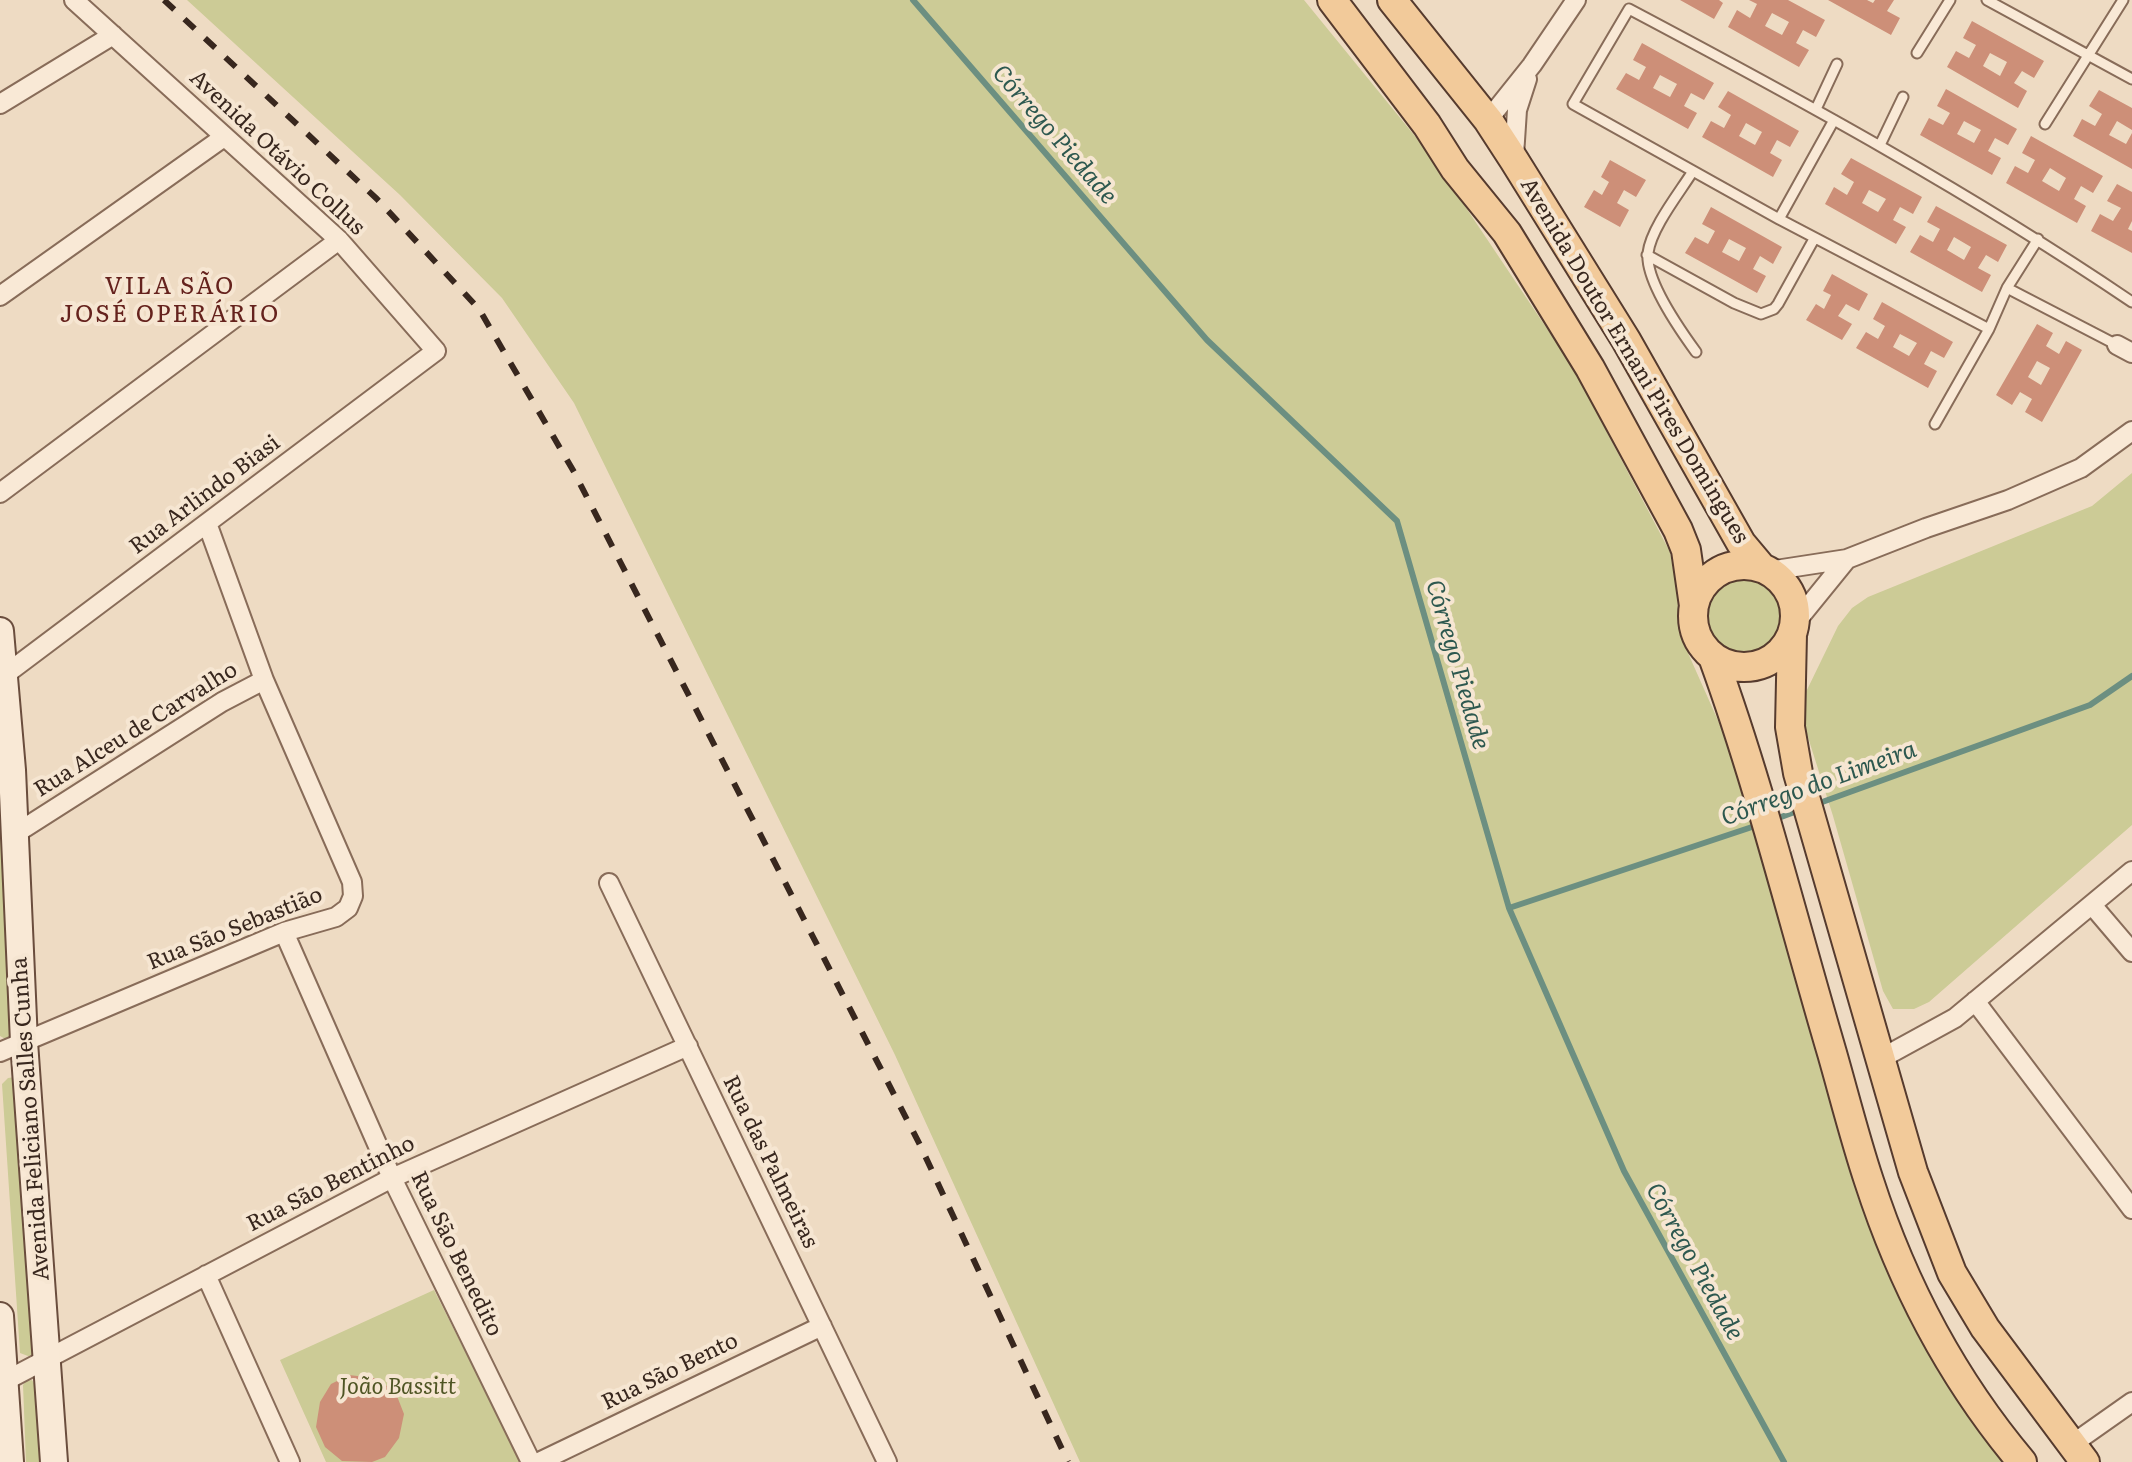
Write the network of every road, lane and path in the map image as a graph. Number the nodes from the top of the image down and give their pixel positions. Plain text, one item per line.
1 (74, 0) edge
2 (1332, 0) edge
3 (1392, 0) edge
4 (1576, 0) edge
5 (1950, 0) edge
6 (1987, 0) edge
7 (2123, 0) edge
8 (113, 35) junction
9 (1917, 53) dead end
10 (2088, 55) junction
11 (1837, 64) dead end
12 (1532, 65) junction
13 (2132, 79) edge
14 (1903, 97) dead end
15 (0, 104) edge
16 (1816, 109) junction
17 (1488, 120) junction
18 (1834, 120) junction
19 (2045, 124) dead end
20 (224, 137) junction
21 (1880, 145) junction
22 (1514, 160) junction
23 (1693, 171) junction
24 (1779, 219) junction
25 (1814, 239) junction
26 (2038, 239) junction
27 (339, 240) junction
28 (1647, 255) junction
29 (2007, 288) junction
30 (0, 296) edge
31 (2132, 302) edge
32 (1989, 329) junction
33 (2124, 349) edge
34 (436, 351) joint
35 (1696, 352) dead end
36 (1935, 424) dead end
37 (2132, 431) edge
38 (0, 493) edge
39 (207, 523) junction
40 (1847, 559) junction
41 (1765, 570) junction
42 (1694, 606) junction
43 (1793, 629) junction
44 (0, 631) edge
45 (1713, 657) junction
46 (2, 677) junction
47 (264, 680) junction
48 (6, 769) edge
49 (15, 834) junction
50 (2132, 871) edge
51 (609, 883) dead end
52 (2092, 905) junction
53 (284, 932) junction
54 (2132, 952) edge
55 (1975, 1001) junction
56 (688, 1046) junction
57 (12, 1047) edge
58 (1882, 1058) junction
59 (392, 1178) junction
60 (2132, 1209) edge
61 (206, 1275) junction
62 (0, 1316) edge
63 (822, 1326) junction
64 (47, 1360) junction
65 (5, 1381) junction
66 (2132, 1402) edge
67 (2078, 1453) edge
68 (10, 1462) edge
69 (54, 1462) edge
70 (290, 1462) edge
71 (531, 1462) edge
72 (539, 1462) edge
73 (887, 1462) edge
74 (2022, 1462) edge

1 - 8 street, Avenida Otávio Collus
2 - 42 main road, Avenida Doutor Ernani Pires Domingues
3 - 17 main road, Avenida Doutor Ernani Pires Domingues
4 - 12 street
5 - 9 lane
6 - 10 lane
7 - 10 lane
8 - 15 street
8 - 20 street, Avenida Otávio Collus
10 - 13 lane
10 - 19 lane
11 - 16 lane
12 - 17 street
12 - 22 street
14 - 21 lane
16 - 18 lane
16 - 23 lane
17 - 22 main road, Avenida Doutor Ernani Pires Domingues
18 - 21 lane
18 - 24 lane
20 - 27 street, Avenida Otávio Collus
20 - 30 street
21 - 26 lane
22 - 41 main road, Avenida Doutor Ernani Pires Domingues
23 - 24 lane
23 - 28 lane
24 - 25 lane
25 - 28 lane
25 - 32 lane
26 - 29 lane
26 - 31 lane
27 - 34 street, Avenida Otávio Collus
27 - 38 street
28 - 35 lane
29 - 32 lane
29 - 33 lane
32 - 36 lane
34 - 39 street, Rua Arlindo Biasi
37 - 40 street
39 - 46 street, Rua Arlindo Biasi
39 - 47 street, Rua Alceu de Carvalho
40 - 41 street
40 - 43 street
41 - 42 main road
41 - 43 main road
42 - 45 main road
43 - 45 main road
43 - 58 main road
44 - 46 main road, Avenida Feliciano Salles Cunha
45 - 74 main road
46 - 48 main road, Avenida Feliciano Salles Cunha
47 - 49 street, Rua Alceu de Carvalho
47 - 53 street, Rua São Sebastião
48 - 49 main road, Avenida Feliciano Salles Cunha
49 - 57 main road, Avenida Feliciano Salles Cunha
50 - 52 street
51 - 56 street, Rua das Palmeiras
52 - 54 street
52 - 55 street
53 - 57 street, Rua São Sebastião
53 - 59 street, Rua São Benedito
55 - 58 street
55 - 60 street
56 - 59 street, Rua São Bentinho
56 - 63 street, Rua das Palmeiras
57 - 64 main road, Avenida Feliciano Salles Cunha
58 - 67 main road
59 - 61 street, Rua São Bentinho
59 - 71 street, Rua São Benedito
61 - 64 street, Rua São Bentinho
61 - 70 street
62 - 65 main road
63 - 72 street, Rua São Bento
63 - 73 street, Rua das Palmeiras
64 - 65 street, Rua São Bentinho
64 - 69 main road, Avenida Feliciano Salles Cunha
65 - 68 main road
66 - 67 street

